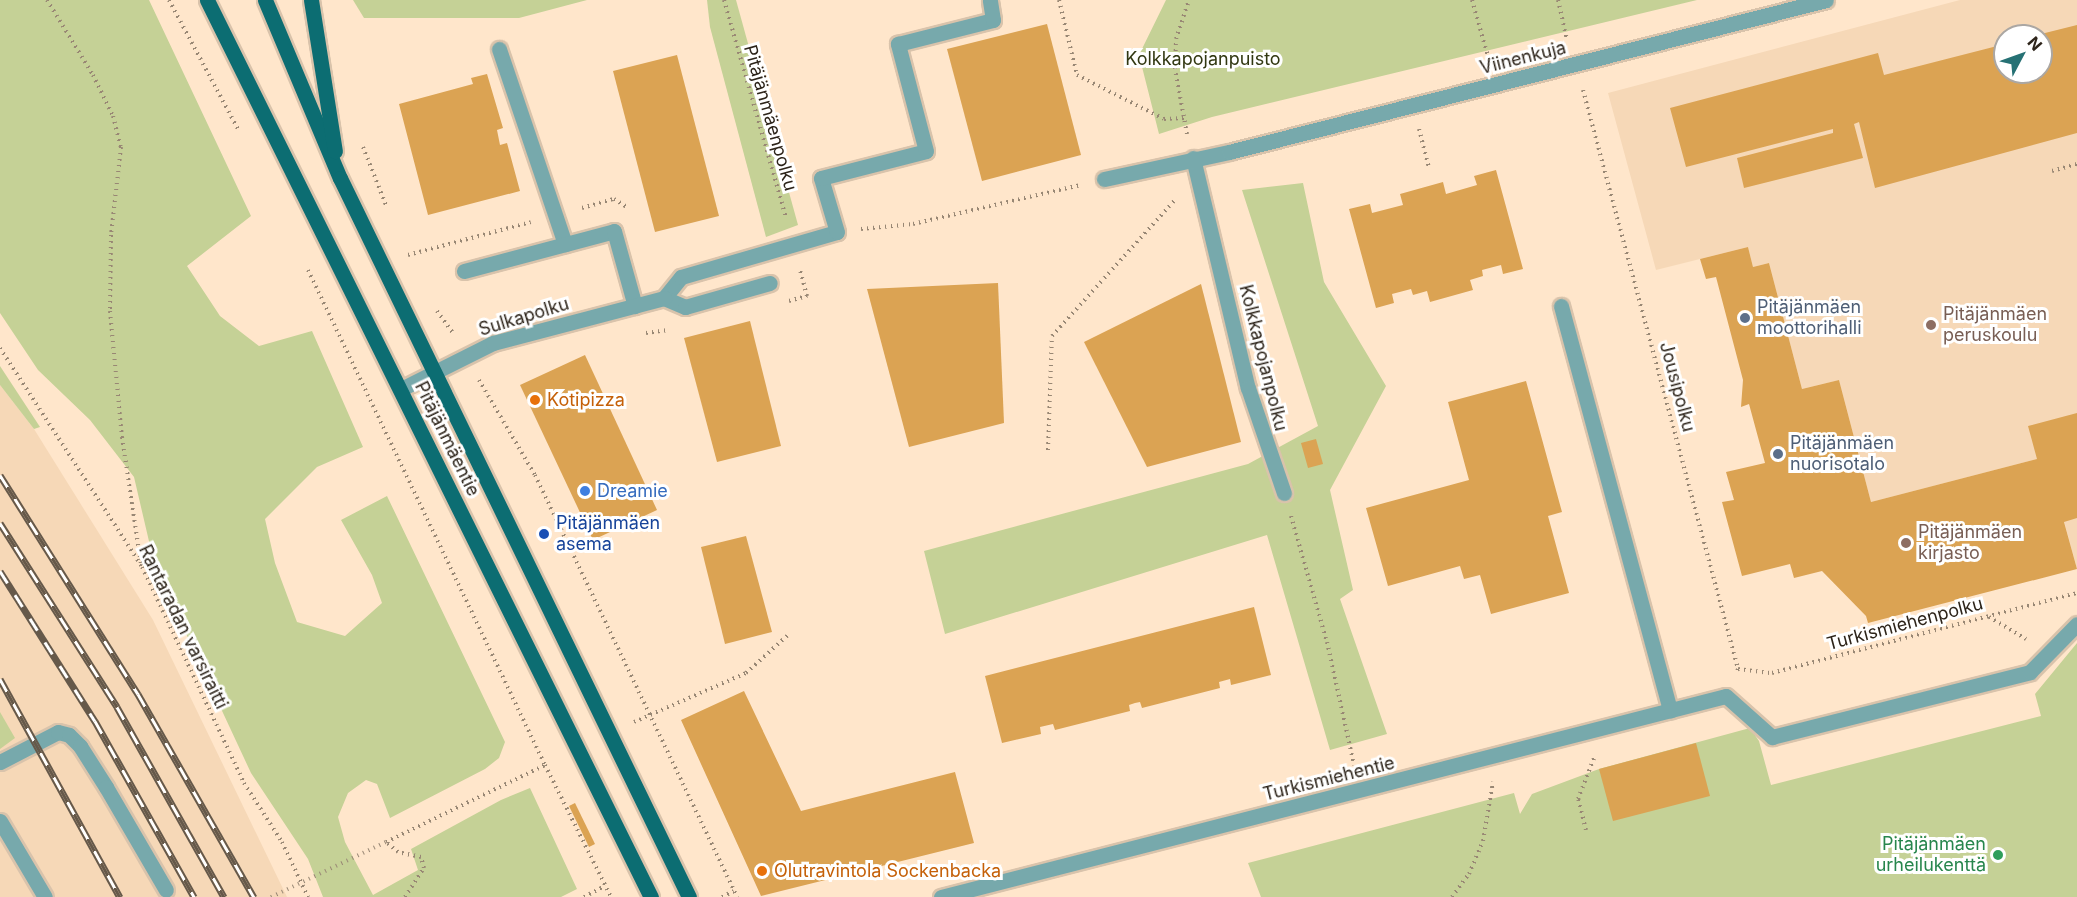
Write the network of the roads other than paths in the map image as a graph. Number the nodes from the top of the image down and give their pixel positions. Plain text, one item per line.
1 (207, 0) edge
2 (265, 0) edge
3 (311, 0) edge
4 (990, 0) edge
5 (1826, 0) edge
6 (499, 49) dead end
7 (1193, 158) junction
8 (340, 177) junction
9 (1104, 179) road end
10 (566, 244) junction
11 (464, 271) dead end
12 (770, 283) dead end
13 (664, 298) junction
14 (634, 306) junction
15 (1561, 306) dead end
16 (433, 372) junction
17 (401, 388) junction
18 (1284, 492) road end
19 (2077, 624) edge
20 (1670, 711) junction
21 (0, 762) edge
22 (0, 821) edge
23 (165, 890) dead end
24 (45, 897) edge
25 (651, 897) edge
26 (689, 897) edge
27 (941, 897) edge

1 - 17 main road, Pitäjänmäentie
2 - 8 main road, Pitäjänmäentie
3 - 8 main road
4 - 13 street
5 - 7 street, Viinenkuja
6 - 10 street
7 - 9 street, Viinenkuja
7 - 18 street, Kolkkapojanpolku
8 - 16 main road, Pitäjänmäentie
10 - 11 street
10 - 14 street
12 - 13 street
13 - 14 street, Sulkapolku
14 - 16 street, Sulkapolku
15 - 20 street
16 - 17 street, Sulkapolku
16 - 26 main road, Pitäjänmäentie
17 - 25 main road, Pitäjänmäentie
19 - 20 street, Turkismiehentie
20 - 27 street, Turkismiehentie
21 - 23 street
22 - 24 street

